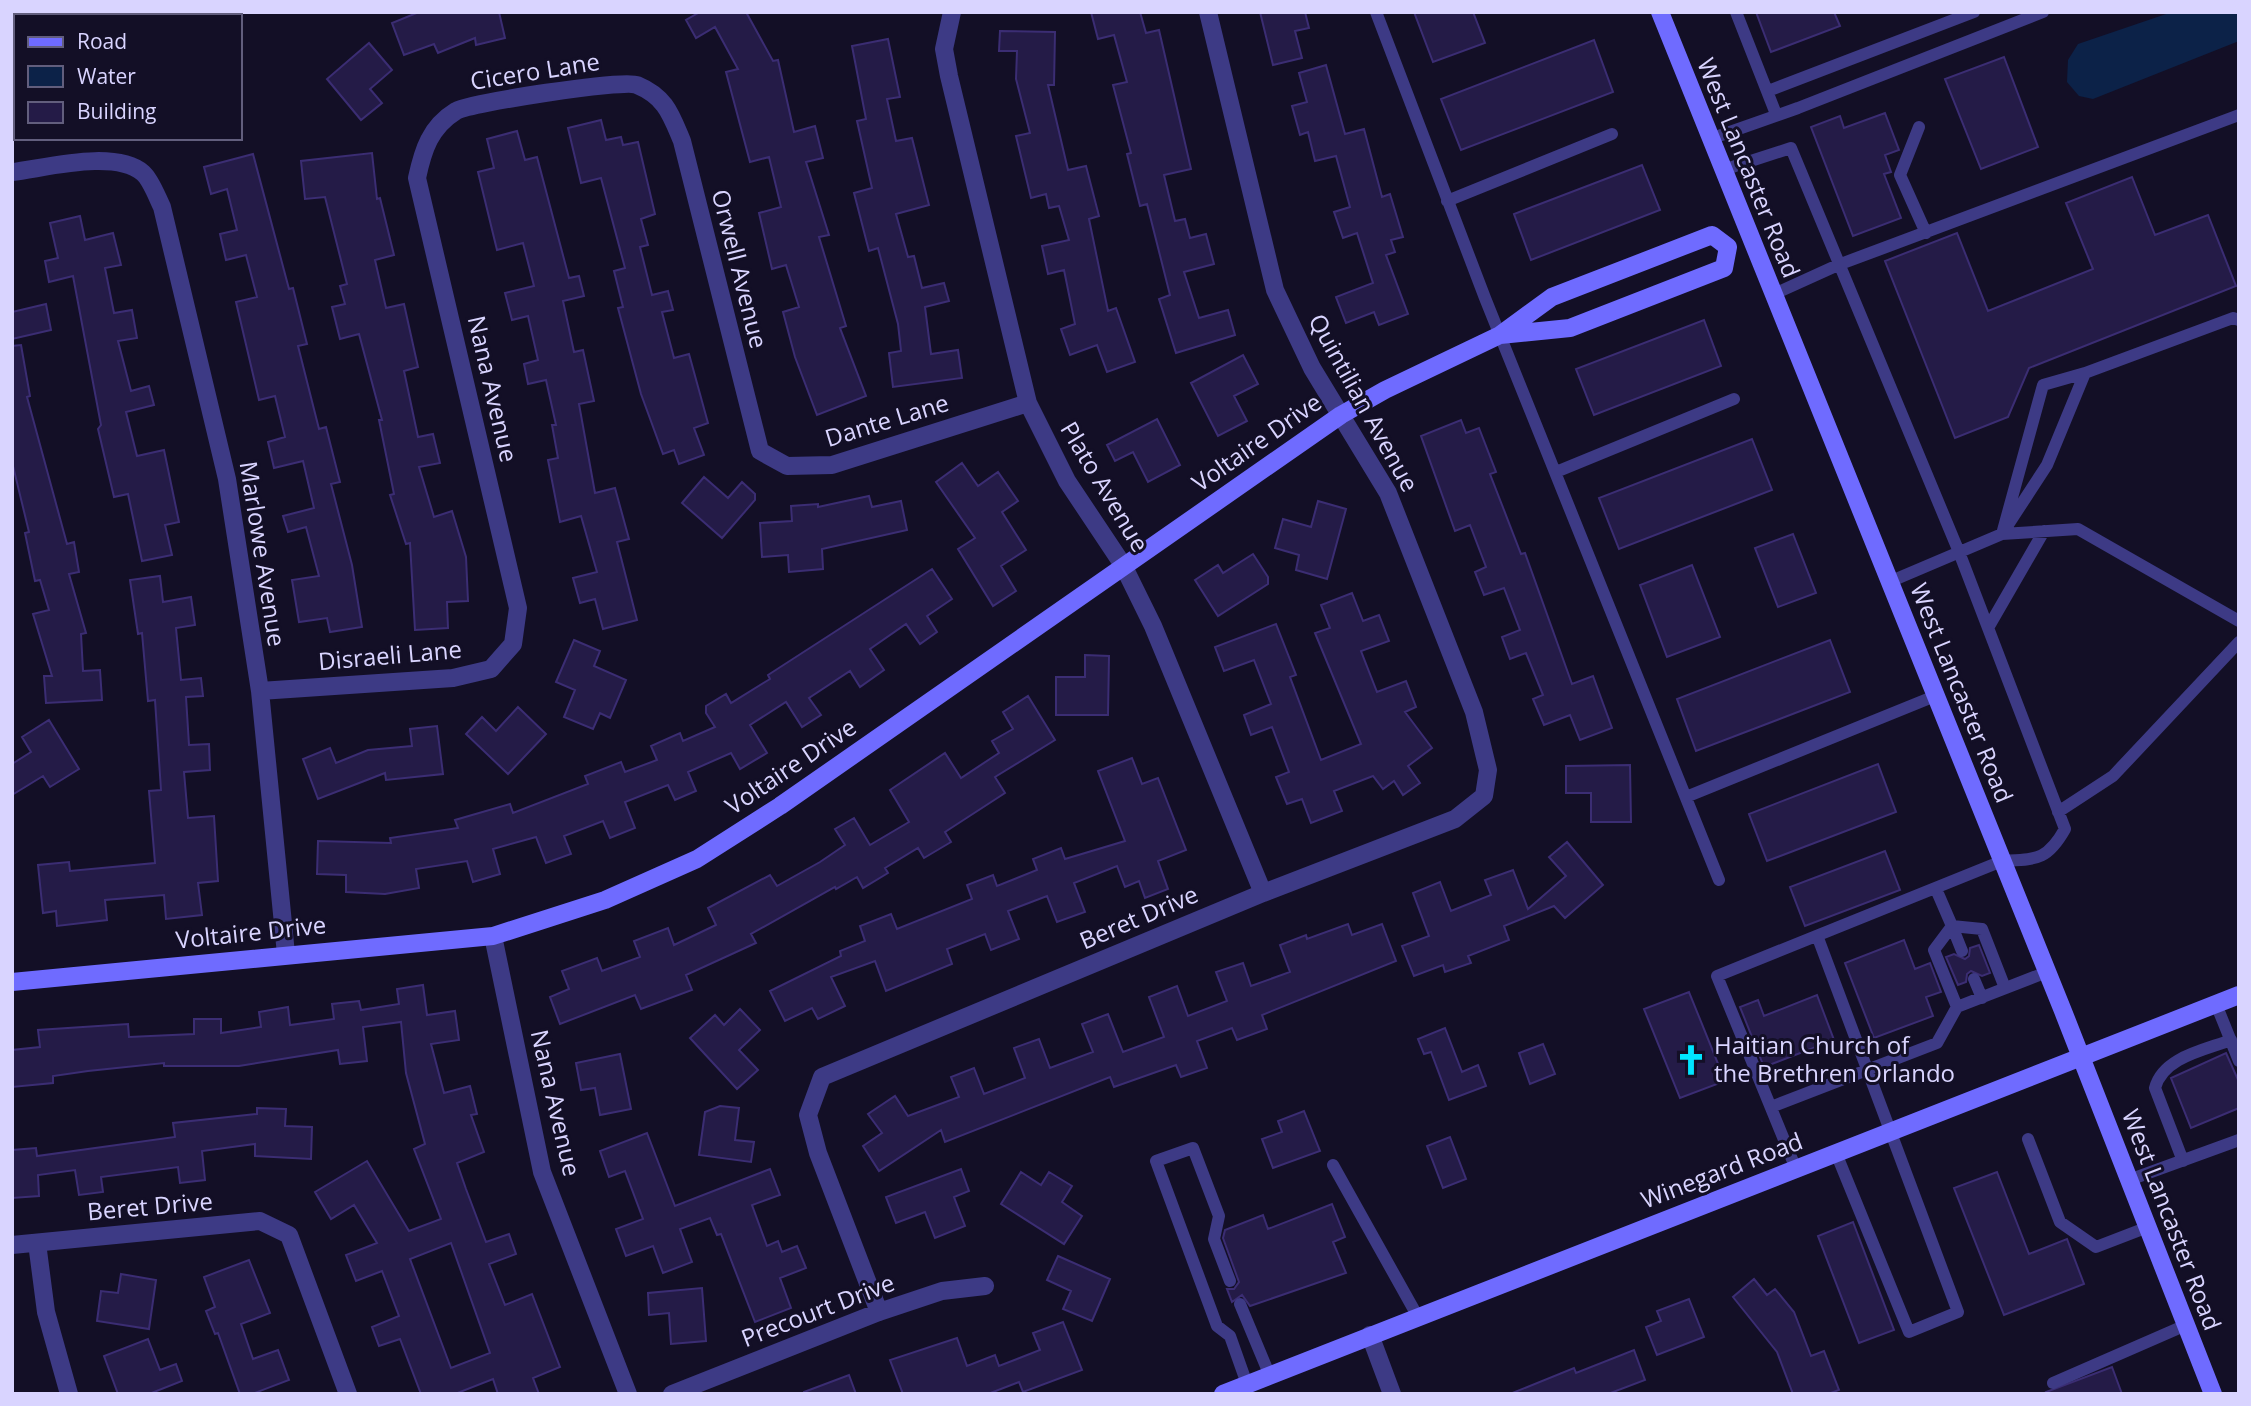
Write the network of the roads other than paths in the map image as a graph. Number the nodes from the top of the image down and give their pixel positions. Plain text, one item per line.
1 (953, 12) edge
2 (1208, 12) edge
3 (1376, 12) edge
4 (1660, 12) edge
5 (1736, 12) edge
6 (1974, 12) edge
7 (2043, 12) edge
8 (1768, 91) junction
9 (664, 101) joint
10 (1776, 114) junction
11 (2239, 115) edge
12 (1919, 127) dead end
13 (1612, 134) dead end
14 (1710, 139) junction
15 (424, 145) joint
16 (1723, 170) junction
17 (12, 172) edge
18 (1447, 201) junction
19 (1926, 233) junction
20 (1750, 240) junction
21 (1728, 247) junction
22 (1838, 265) junction
23 (1772, 295) junction
24 (2239, 320) edge
25 (1500, 335) junction
26 (2085, 373) junction
27 (1734, 400) dead end
28 (1028, 403) junction
29 (1341, 415) junction
30 (760, 451) joint
31 (1556, 472) junction
32 (2044, 531) junction
33 (2002, 534) junction
34 (1959, 552) junction
35 (1123, 565) junction
36 (1889, 582) junction
37 (2239, 621) edge
38 (1988, 628) junction
39 (2239, 642) edge
40 (513, 644) joint
41 (260, 691) junction
42 (1936, 696) junction
43 (1488, 770) joint
44 (1686, 797) junction
45 (2058, 812) junction
46 (2002, 861) junction
47 (1720, 880) dead end
48 (1936, 889) junction
49 (1263, 893) junction
50 (1952, 926) junction
51 (493, 936) junction
52 (1818, 937) junction
53 (1962, 951) dead end
54 (286, 954) junction
55 (2047, 972) junction
56 (1974, 979) dead end
57 (12, 982) edge
58 (2005, 988) junction
59 (2239, 995) edge
60 (1982, 998) junction
61 (2216, 1003) junction
62 (1957, 1007) junction
63 (2231, 1040) junction
64 (2081, 1057) junction
65 (2239, 1061) edge
66 (1868, 1069) junction
67 (1771, 1107) junction
68 (1893, 1132) junction
69 (2028, 1139) dead end
70 (2239, 1140) edge
71 (1836, 1153) junction
72 (2183, 1160) junction
73 (1334, 1164) dead end
74 (1796, 1169) junction
75 (2129, 1180) junction
76 (2148, 1227) junction
77 (37, 1243) junction
78 (12, 1245) edge
79 (1230, 1281) dead end
80 (985, 1286) dead end
81 (1240, 1304) dead end
82 (878, 1312) junction
83 (1418, 1317) junction
84 (2186, 1325) junction
85 (1370, 1335) junction
86 (1270, 1376) junction
87 (2053, 1383) dead end
88 (1247, 1384) junction
89 (69, 1394) edge
90 (348, 1394) edge
91 (628, 1394) edge
92 (672, 1394) edge
93 (1223, 1394) edge
94 (1392, 1394) edge
95 (2213, 1394) edge

1 - 28 street, Plato Avenue
2 - 29 street, Quintilian Avenue
3 - 18 lane
4 - 14 street, West Lancaster Road
5 - 8 lane
6 - 8 lane
7 - 10 lane
8 - 10 lane
9 - 15 street, Cicero Lane
9 - 30 street, Orwell Avenue
10 - 14 lane
11 - 19 lane
12 - 19 lane
13 - 18 lane
14 - 16 street, West Lancaster Road
15 - 40 street, Nana Avenue
16 - 20 street, West Lancaster Road
16 - 22 lane
17 - 41 street, Marlowe Avenue
18 - 25 lane
19 - 22 lane
20 - 21 street
20 - 23 street, West Lancaster Road
21 - 25 street, Voltaire Drive
21 - 25 street, Voltaire Drive
22 - 23 lane
22 - 34 lane
23 - 36 street, West Lancaster Road
24 - 26 lane
25 - 29 street, Voltaire Drive
25 - 31 lane
26 - 33 lane
26 - 33 lane
27 - 31 lane
28 - 30 street, Dante Lane
28 - 35 street, Plato Avenue
29 - 35 street, Voltaire Drive
29 - 43 street, Quintilian Avenue
31 - 44 lane
32 - 33 lane
32 - 37 lane
32 - 38 lane
33 - 34 lane
34 - 36 lane
34 - 38 lane
35 - 49 street, Plato Avenue
35 - 51 street, Voltaire Drive
36 - 42 street, West Lancaster Road
38 - 45 lane
39 - 45 lane
40 - 41 street, Disraeli Lane
41 - 54 street, Marlowe Avenue
42 - 44 lane
42 - 46 street, West Lancaster Road
43 - 49 street, Beret Drive
44 - 47 lane
45 - 46 lane
46 - 48 lane
46 - 55 street, West Lancaster Road
48 - 50 lane
48 - 52 lane
49 - 82 street, Beret Drive
50 - 53 lane
50 - 58 lane
50 - 62 lane
51 - 54 street, Voltaire Drive
51 - 91 street, Nana Avenue
52 - 66 lane
52 - 67 lane
54 - 57 street, Voltaire Drive
55 - 58 lane
55 - 64 street, West Lancaster Road
56 - 60 lane
58 - 60 lane
59 - 61 street, Winegard Road
60 - 62 lane
61 - 63 lane
61 - 64 street, Winegard Road
62 - 66 lane
63 - 65 lane
63 - 72 lane
64 - 68 street, Winegard Road
64 - 75 street, West Lancaster Road
66 - 67 lane
66 - 68 lane
67 - 74 lane
68 - 71 street, Winegard Road
68 - 71 lane
69 - 76 lane
70 - 72 lane
71 - 74 street, Winegard Road
72 - 75 lane
73 - 83 lane
74 - 83 street, Winegard Road
75 - 76 street, West Lancaster Road
76 - 84 street, West Lancaster Road
77 - 78 street, Beret Drive
77 - 89 street
77 - 90 street, Beret Drive
79 - 88 lane
80 - 82 street, Precourt Drive
81 - 86 lane
82 - 92 street, Precourt Drive
83 - 85 street, Winegard Road
84 - 87 lane
84 - 95 street, West Lancaster Road
85 - 86 street, Winegard Road
85 - 94 street
86 - 88 street, Winegard Road
88 - 93 street, Winegard Road

